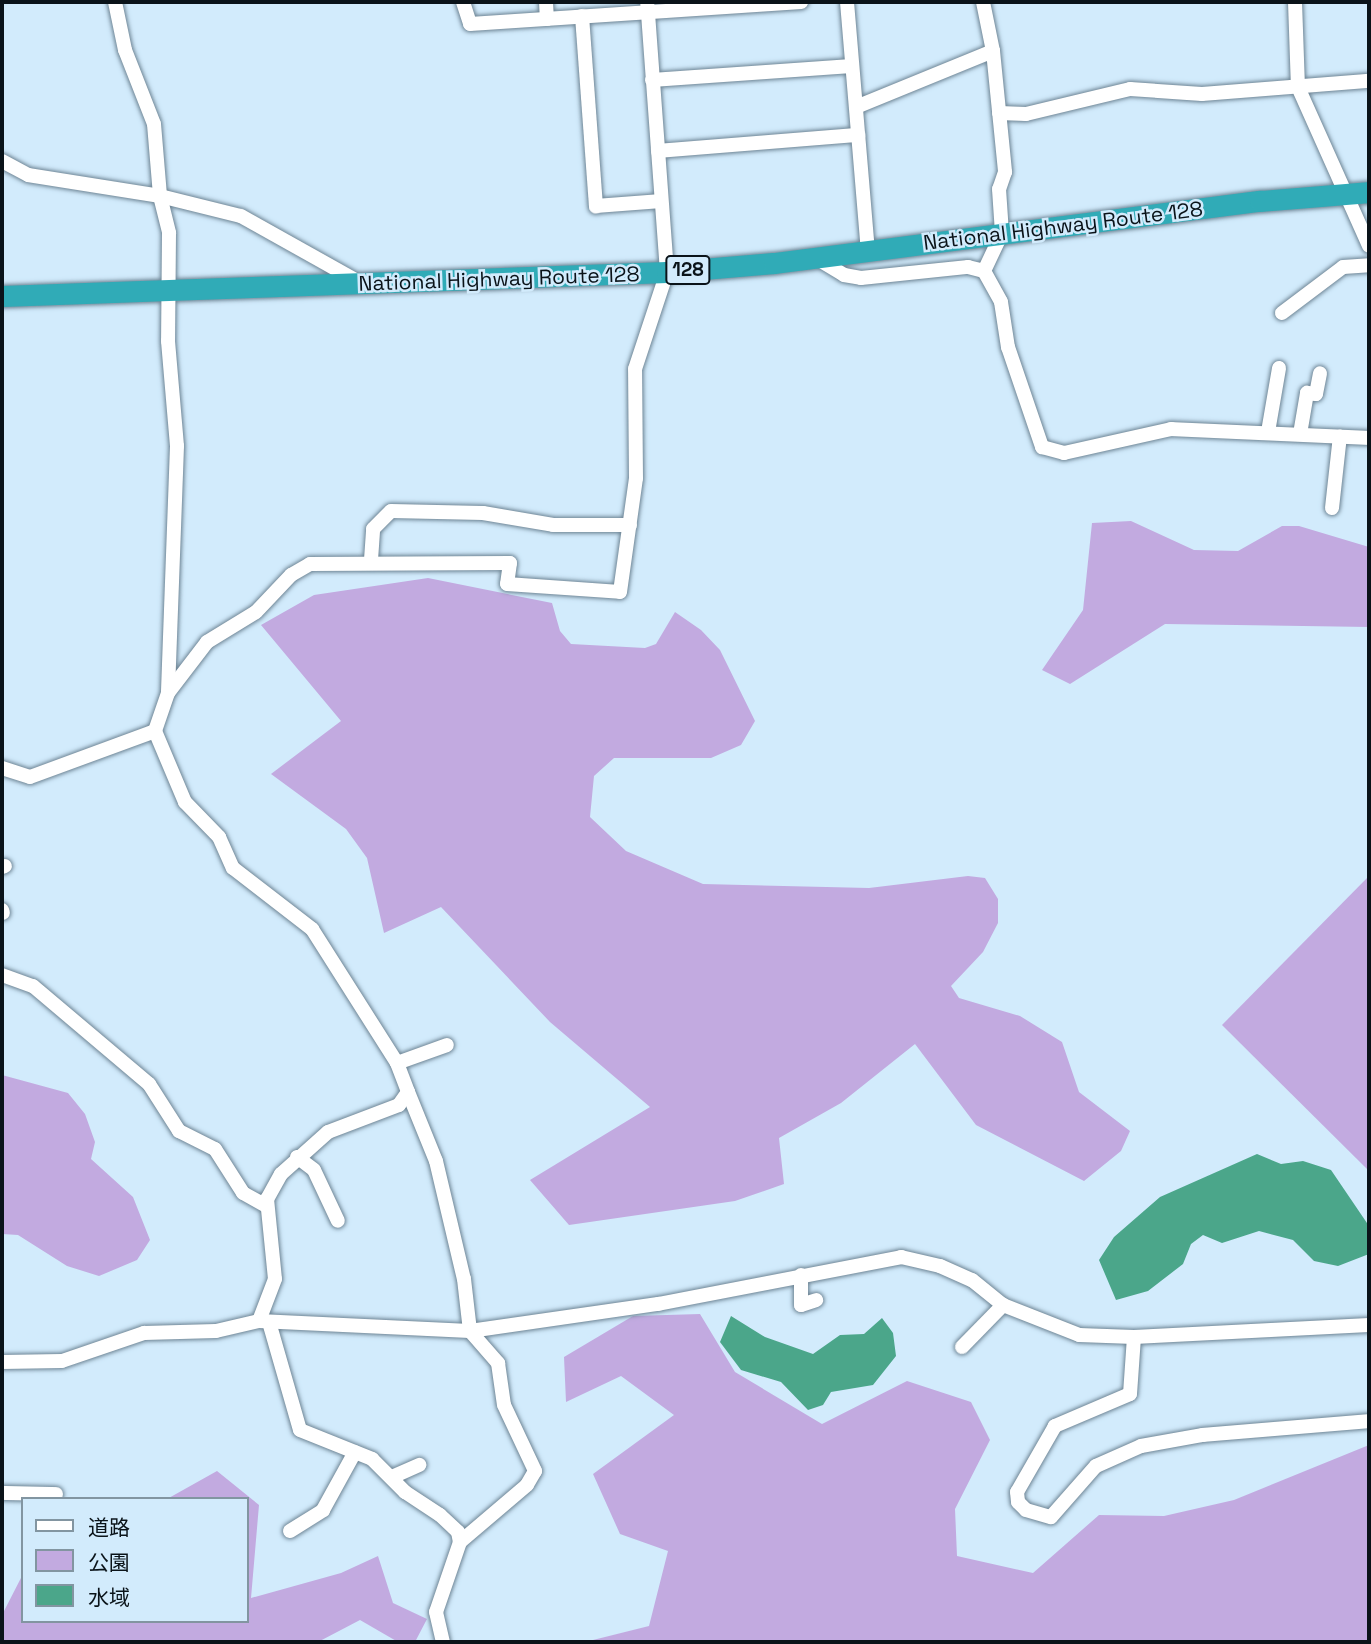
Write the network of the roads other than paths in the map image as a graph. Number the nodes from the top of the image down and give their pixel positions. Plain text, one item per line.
1 (115, 2) edge
2 (463, 2) edge
3 (546, 2) edge
4 (801, 2) edge
5 (847, 2) edge
6 (983, 2) edge
7 (1295, 2) edge
8 (647, 7) edge
9 (582, 16) junction
10 (547, 19) junction
11 (993, 51) junction
12 (852, 66) junction
13 (652, 80) junction
14 (1369, 80) edge
15 (1298, 87) junction
16 (856, 107) junction
17 (999, 113) junction
18 (858, 135) junction
19 (658, 151) junction
20 (2, 160) edge
21 (1369, 192) edge
22 (1345, 193) junction
23 (160, 195) junction
24 (662, 201) junction
25 (1002, 233) junction
26 (1369, 246) edge
27 (868, 251) junction
28 (816, 258) junction
29 (1369, 265) edge
30 (984, 271) junction
31 (667, 272) junction
32 (363, 285) junction
33 (170, 291) junction
34 (2, 296) edge
35 (1282, 313) dead end
36 (1279, 368) dead end
37 (1320, 373) dead end
38 (1268, 432) junction
39 (1300, 433) junction
40 (1340, 436) junction
41 (1369, 438) edge
42 (1332, 508) dead end
43 (630, 524) junction
44 (371, 560) junction
45 (168, 693) junction
46 (155, 732) junction
47 (2, 768) edge
48 (2, 975) edge
49 (447, 1045) dead end
50 (397, 1063) junction
51 (408, 1092) junction
52 (297, 1157) junction
53 (266, 1206) junction
54 (338, 1221) dead end
55 (801, 1275) junction
56 (816, 1300) dead end
57 (1003, 1305) junction
58 (264, 1322) junction
59 (1369, 1325) edge
60 (470, 1331) junction
61 (1134, 1337) junction
62 (962, 1347) dead end
63 (2, 1362) edge
64 (1369, 1421) edge
65 (355, 1452) junction
66 (419, 1465) dead end
67 (392, 1477) junction
68 (56, 1494) dead end
69 (5, 1498) edge
70 (290, 1531) dead end
71 (460, 1542) junction
72 (443, 1642) edge

1 - 23 street
2 - 10 street
3 - 10 street
4 - 8 street
5 - 12 street
6 - 11 street
7 - 15 street
8 - 9 street
8 - 13 street
9 - 10 street
9 - 24 street
11 - 16 street
11 - 17 street
12 - 13 street
12 - 16 street
13 - 19 street
14 - 15 street
15 - 17 street
15 - 22 street
16 - 18 street
17 - 25 street
18 - 19 street
18 - 27 street
19 - 24 street
20 - 23 street
21 - 22 highway, National Highway Route 128 / 128
22 - 25 highway, National Highway Route 128 / 128
22 - 26 street
23 - 32 street
23 - 33 street
24 - 31 street
25 - 27 highway, National Highway Route 128 / 128
25 - 30 street
27 - 28 highway, National Highway Route 128 / 128
28 - 30 street
28 - 31 highway, National Highway Route 128 / 128
29 - 35 street
30 - 38 street
31 - 32 highway, National Highway Route 128 / 128
31 - 43 street
32 - 33 highway, National Highway Route 128 / 128
33 - 34 highway, National Highway Route 128 / 128
33 - 45 street
36 - 38 street
37 - 39 street
38 - 39 street
39 - 40 street
40 - 41 street
40 - 42 street
43 - 44 street
43 - 44 street
44 - 45 street
45 - 46 street
46 - 47 street
46 - 50 street
48 - 53 street
49 - 50 street
50 - 51 street
51 - 52 street
51 - 60 street
52 - 53 street
52 - 54 street
53 - 58 street
55 - 56 street
55 - 57 street
55 - 60 street
57 - 61 street
57 - 62 street
58 - 60 street
58 - 63 street
58 - 65 street
59 - 61 street
60 - 71 street
61 - 64 street
65 - 67 street
65 - 70 street
66 - 67 street
67 - 71 street
68 - 69 street
71 - 72 street

